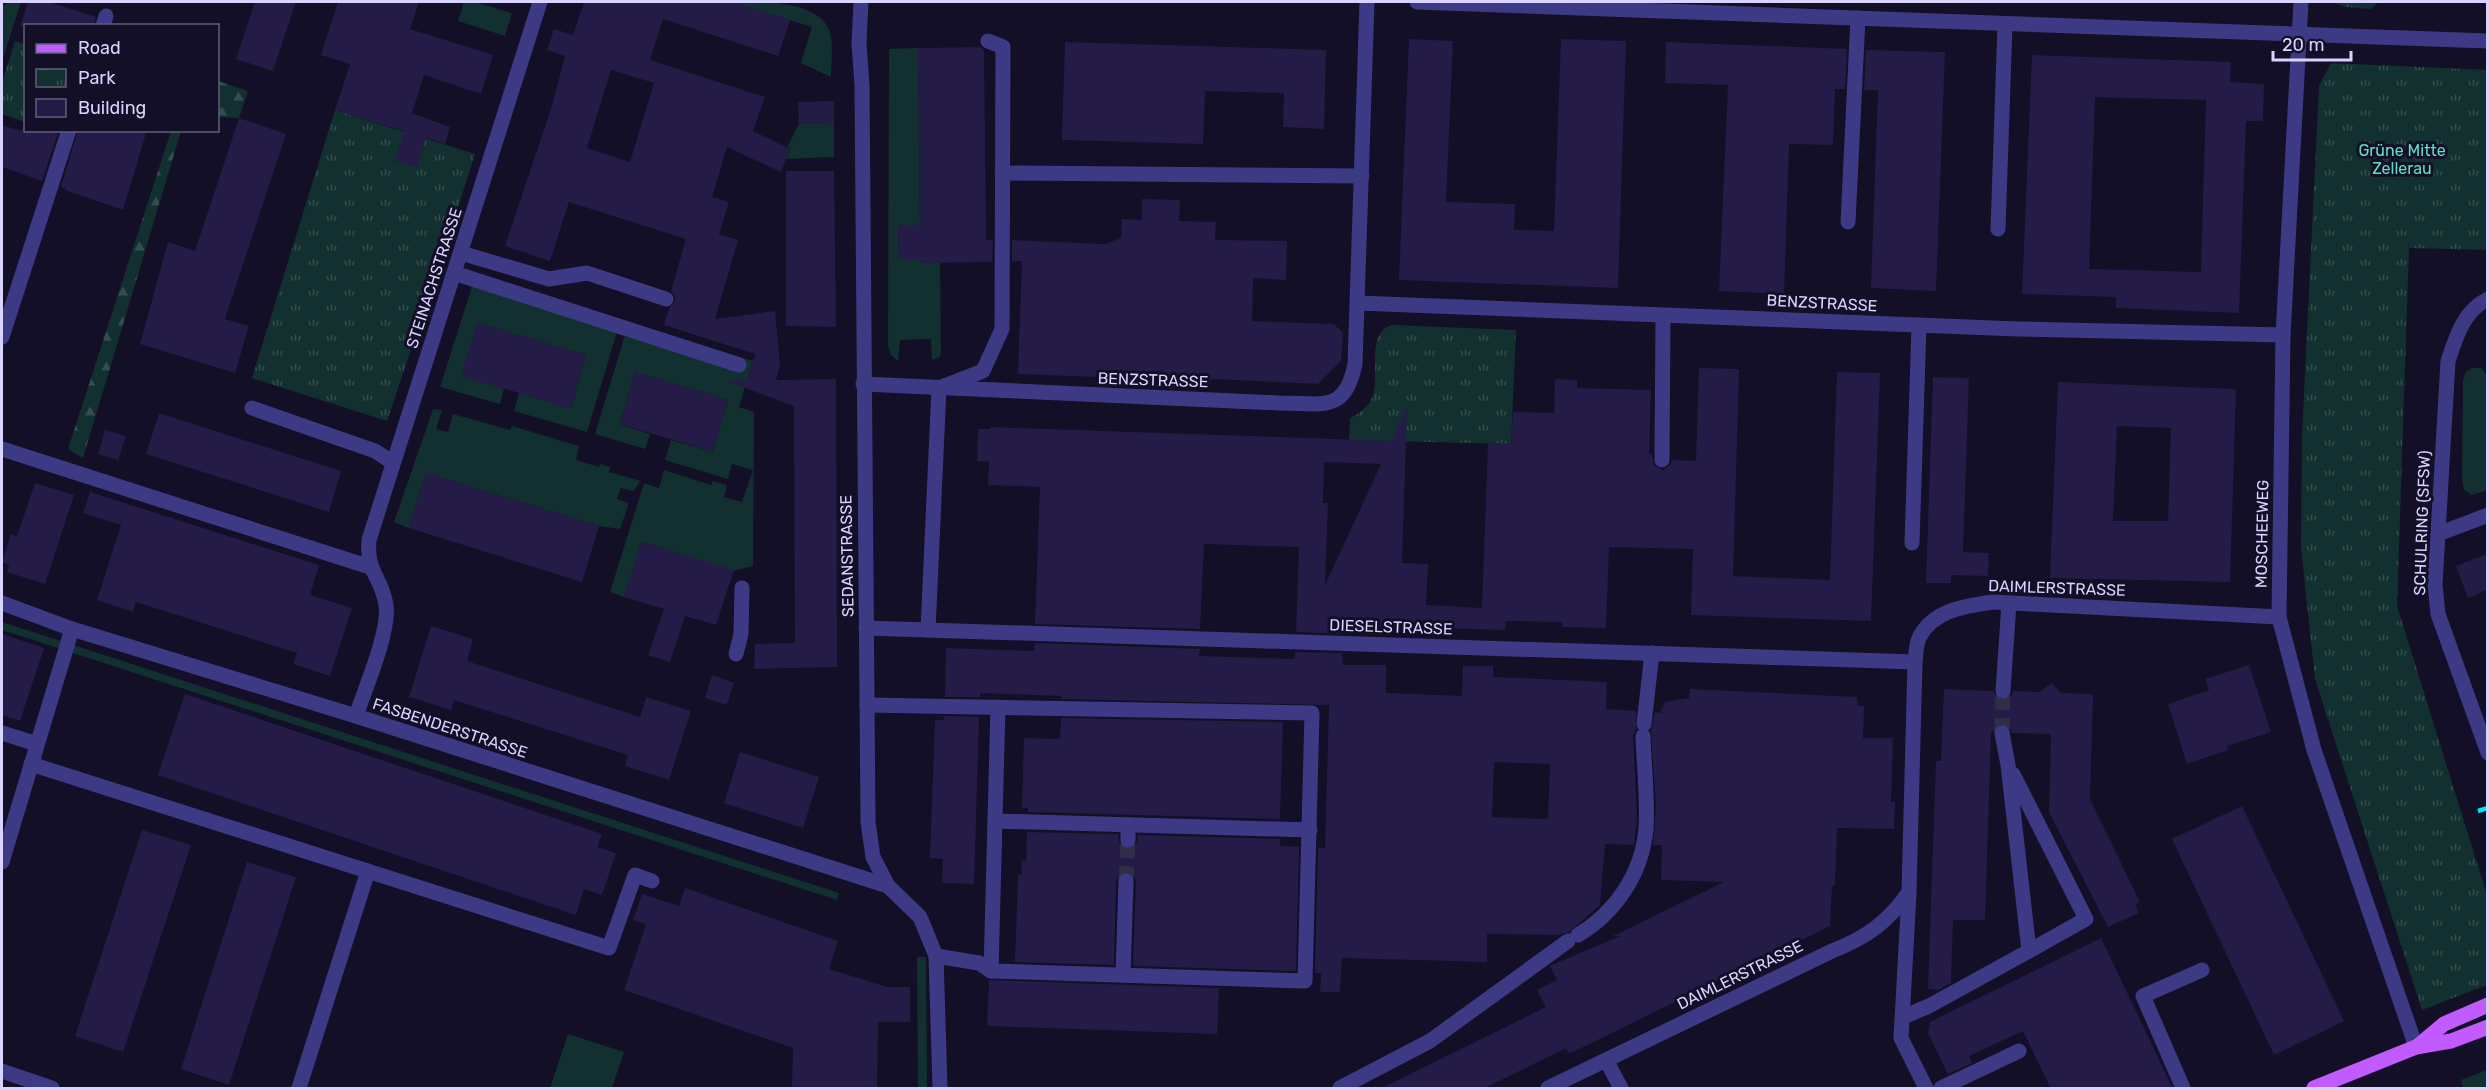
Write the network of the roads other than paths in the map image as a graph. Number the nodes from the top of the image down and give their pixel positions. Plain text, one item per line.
1 (540, 2) edge
2 (861, 2) edge
3 (1367, 2) edge
4 (1417, 2) edge
5 (1458, 2) edge
6 (2301, 2) edge
7 (1618, 5) edge
8 (1858, 18) junction
9 (2005, 24) junction
10 (2300, 35) junction
11 (988, 41) dead end
12 (2487, 41) edge
13 (68, 132) edge
14 (1002, 173) junction
15 (1362, 176) junction
16 (1848, 222) dead end
17 (1998, 229) dead end
18 (461, 253) junction
19 (454, 273) junction
20 (666, 299) dead end
21 (1358, 303) junction
22 (2486, 303) edge
23 (1663, 316) junction
24 (1919, 325) junction
25 (2283, 335) junction
26 (2, 337) edge
27 (739, 365) dead end
28 (863, 384) junction
29 (939, 388) junction
30 (252, 408) dead end
31 (2, 449) edge
32 (1662, 460) dead end
33 (392, 462) junction
34 (2487, 515) edge
35 (2438, 534) junction
36 (1912, 543) dead end
37 (370, 567) junction
38 (742, 588) dead end
39 (2, 603) edge
40 (2009, 603) junction
41 (2279, 616) junction
42 (866, 628) junction
43 (72, 629) junction
44 (928, 630) junction
45 (1652, 653) junction
46 (736, 654) dead end
47 (1915, 662) junction
48 (2003, 691) tunnel mouth
49 (867, 705) junction
50 (998, 707) junction
51 (356, 716) junction
52 (2482, 717) edge
53 (2, 733) edge
54 (2002, 733) tunnel mouth
55 (37, 744) junction
56 (2487, 753) edge
57 (31, 764) junction
58 (2008, 765) junction
59 (995, 821) junction
60 (1310, 830) junction
61 (2, 862) edge
62 (368, 871) junction
63 (652, 881) dead end
64 (1126, 881) tunnel mouth
65 (888, 886) junction
66 (1909, 892) junction
67 (2029, 951) junction
68 (936, 956) junction
69 (2202, 970) dead end
70 (991, 971) junction
71 (1124, 975) junction
72 (2487, 1005) edge
73 (1903, 1017) junction
74 (2487, 1027) edge
75 (2416, 1047) junction
76 (2019, 1052) dead end
77 (1606, 1060) junction
78 (2, 1071) edge
79 (52, 1089) edge
80 (299, 1089) edge
81 (940, 1089) edge
82 (1340, 1089) edge
83 (1548, 1089) edge
84 (1621, 1089) edge
85 (1926, 1089) edge
86 (1941, 1089) edge
87 (2182, 1089) edge
88 (2314, 1089) edge

1 - 18 street, STEINACHSTRASSE
2 - 28 street, SEDANSTRASSE
3 - 15 street, BENZSTRASSE
4 - 5 street
5 - 7 street
6 - 10 street, MOSCHEEWEG
7 - 8 street
8 - 9 street
8 - 16 street
9 - 10 street
9 - 17 street
10 - 12 street
10 - 25 street, MOSCHEEWEG
11 - 14 street
13 - 26 street
14 - 15 street
14 - 29 street
15 - 21 street, BENZSTRASSE
18 - 19 street, STEINACHSTRASSE
18 - 20 street
19 - 27 street
19 - 33 street, STEINACHSTRASSE
21 - 23 street, BENZSTRASSE
21 - 29 street, BENZSTRASSE
22 - 35 street, SCHULRING (SFSW)
23 - 24 street, BENZSTRASSE
23 - 32 street
24 - 25 street, BENZSTRASSE
24 - 36 street
25 - 41 street, MOSCHEEWEG
28 - 29 street, BENZSTRASSE
28 - 42 street, SEDANSTRASSE
29 - 44 street
30 - 33 street
31 - 37 street
33 - 37 street, STEINACHSTRASSE
34 - 35 street
35 - 52 street, SCHULRING (SFSW)
37 - 51 street, STEINACHSTRASSE
38 - 46 street
39 - 43 street, FASBENDERSTRASSE
40 - 41 street, DAIMLERSTRASSE
40 - 47 street, DAIMLERSTRASSE
40 - 48 street
41 - 75 street, MOSCHEEWEG
42 - 44 street, DIESELSTRASSE
42 - 49 street, SEDANSTRASSE
43 - 51 street, FASBENDERSTRASSE
43 - 55 street
44 - 45 street, DIESELSTRASSE
45 - 47 street, DIESELSTRASSE
45 - 82 street
47 - 66 street, DAIMLERSTRASSE
49 - 50 street
49 - 65 street, SEDANSTRASSE
50 - 59 street
50 - 60 street
51 - 65 street, FASBENDERSTRASSE
52 - 56 street, SCHULRING (SFSW)
53 - 55 street
54 - 58 street
55 - 57 street
57 - 61 street
57 - 62 street
58 - 67 street
58 - 67 street
59 - 60 street
59 - 70 street
60 - 71 street
62 - 63 street
62 - 80 street
64 - 71 street
65 - 68 street, SEDANSTRASSE
66 - 73 street, DAIMLERSTRASSE
66 - 77 street, DAIMLERSTRASSE
67 - 73 street
68 - 70 street
68 - 81 street, SEDANSTRASSE
69 - 87 street
70 - 71 street
72 - 75 main road
73 - 85 street, DAIMLERSTRASSE
74 - 75 main road
75 - 88 main road
76 - 86 street
77 - 83 street, DAIMLERSTRASSE
77 - 84 street
78 - 79 street

